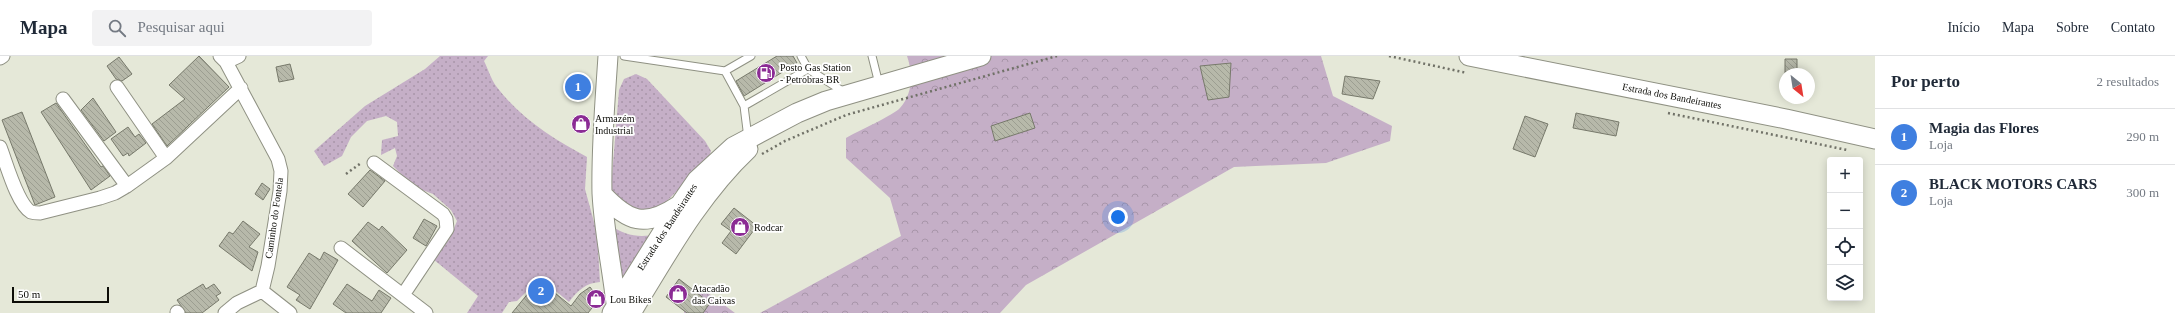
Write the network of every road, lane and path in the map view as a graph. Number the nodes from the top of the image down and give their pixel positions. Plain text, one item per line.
1 (3, 56) edge
2 (239, 56) edge
3 (608, 56) edge
4 (624, 56) edge
5 (751, 56) edge
6 (801, 56) edge
7 (872, 56) edge
8 (981, 56) edge
9 (1057, 56) edge
10 (1389, 56) edge
11 (0, 58) edge
12 (223, 59) edge
13 (1469, 65) edge
14 (808, 69) junction
15 (725, 71) junction
16 (879, 84) junction
17 (117, 87) dead end
18 (241, 88) junction
19 (846, 93) junction
20 (63, 99) dead end
21 (744, 106) junction
22 (1664, 112) dead end
23 (772, 126) junction
24 (748, 138) junction
25 (1875, 140) edge
26 (0, 147) edge
27 (1853, 152) dead end
28 (760, 155) dead end
29 (166, 158) junction
30 (374, 163) joint
31 (346, 174) dead end
32 (127, 186) junction
33 (602, 194) junction
34 (679, 206) junction
35 (342, 248) dead end
36 (262, 290) junction
37 (403, 295) junction
38 (619, 311) edge
39 (225, 313) edge
40 (290, 313) edge
41 (426, 313) edge

1 - 11 street
2 - 12 street, Caminho do Fontela
3 - 33 main road
4 - 15 lane
5 - 15 lane
6 - 14 lane
7 - 16 lane
8 - 16 main road, Estrada dos Bandeirantes
9 - 28 path
10 - 13 path
12 - 18 street, Caminho do Fontela
13 - 25 main road, Estrada dos Bandeirantes
14 - 19 lane
14 - 21 lane
15 - 21 lane
16 - 19 main road, Estrada dos Bandeirantes
17 - 29 street
18 - 29 street
18 - 36 street, Caminho do Fontela
19 - 23 main road, Estrada dos Bandeirantes
20 - 32 street
21 - 24 lane
22 - 27 path
23 - 24 main road, Estrada dos Bandeirantes
23 - 38 main road, Estrada dos Bandeirantes
24 - 34 main road, Estrada dos Bandeirantes
26 - 32 street
29 - 32 street
30 - 31 path
30 - 37 street
33 - 34 main road
33 - 38 main road
34 - 38 main road, Estrada dos Bandeirantes
35 - 37 street
36 - 39 street
36 - 40 street
37 - 41 street

